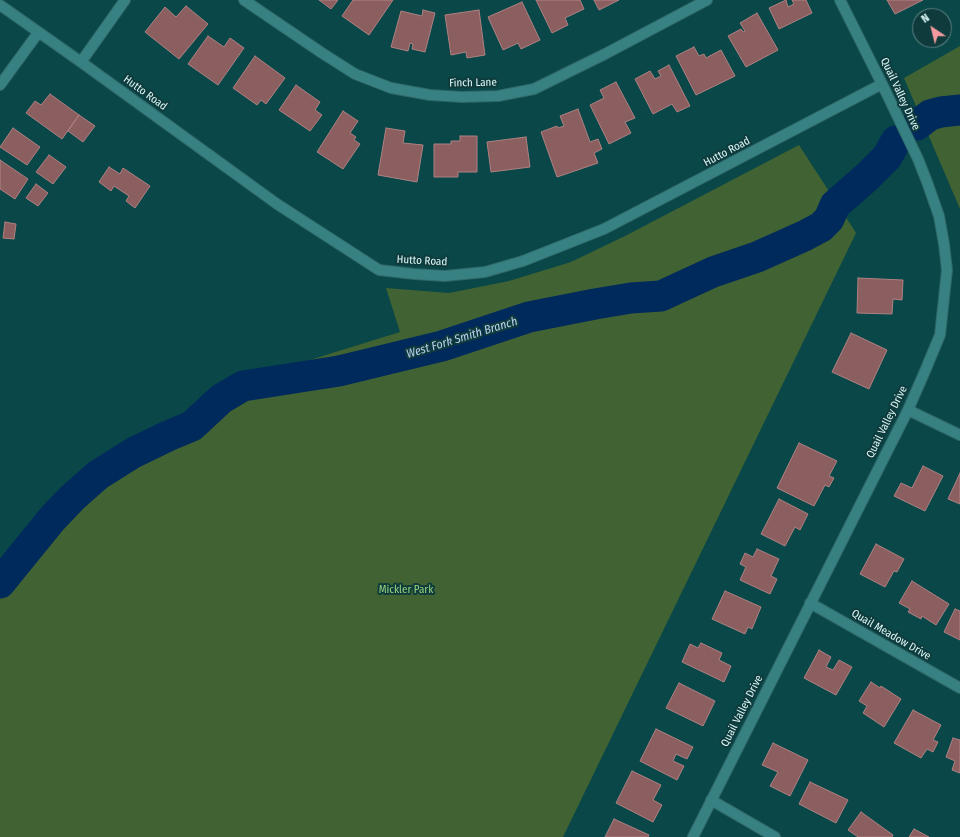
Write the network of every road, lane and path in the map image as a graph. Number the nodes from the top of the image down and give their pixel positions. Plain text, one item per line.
1 (125, 0) edge
2 (244, 0) edge
3 (707, 0) edge
4 (840, 0) edge
5 (0, 5) edge
6 (38, 33) junction
7 (81, 62) junction
8 (882, 84) junction
9 (0, 85) edge
10 (908, 410) junction
11 (960, 435) edge
12 (810, 603) junction
13 (960, 688) edge
14 (711, 800) junction
15 (693, 837) edge
16 (775, 837) edge

1 - 7 street
2 - 3 street, Finch Lane
4 - 8 street, Quail Valley Drive
5 - 6 street, Hutto Road
6 - 7 street, Hutto Road
6 - 9 street
7 - 8 street, Hutto Road
8 - 10 street, Quail Valley Drive
10 - 11 street
10 - 12 street, Quail Valley Drive
12 - 13 street, Quail Meadow Drive
12 - 14 street, Quail Valley Drive
14 - 15 street, Quail Valley Drive
14 - 16 street

